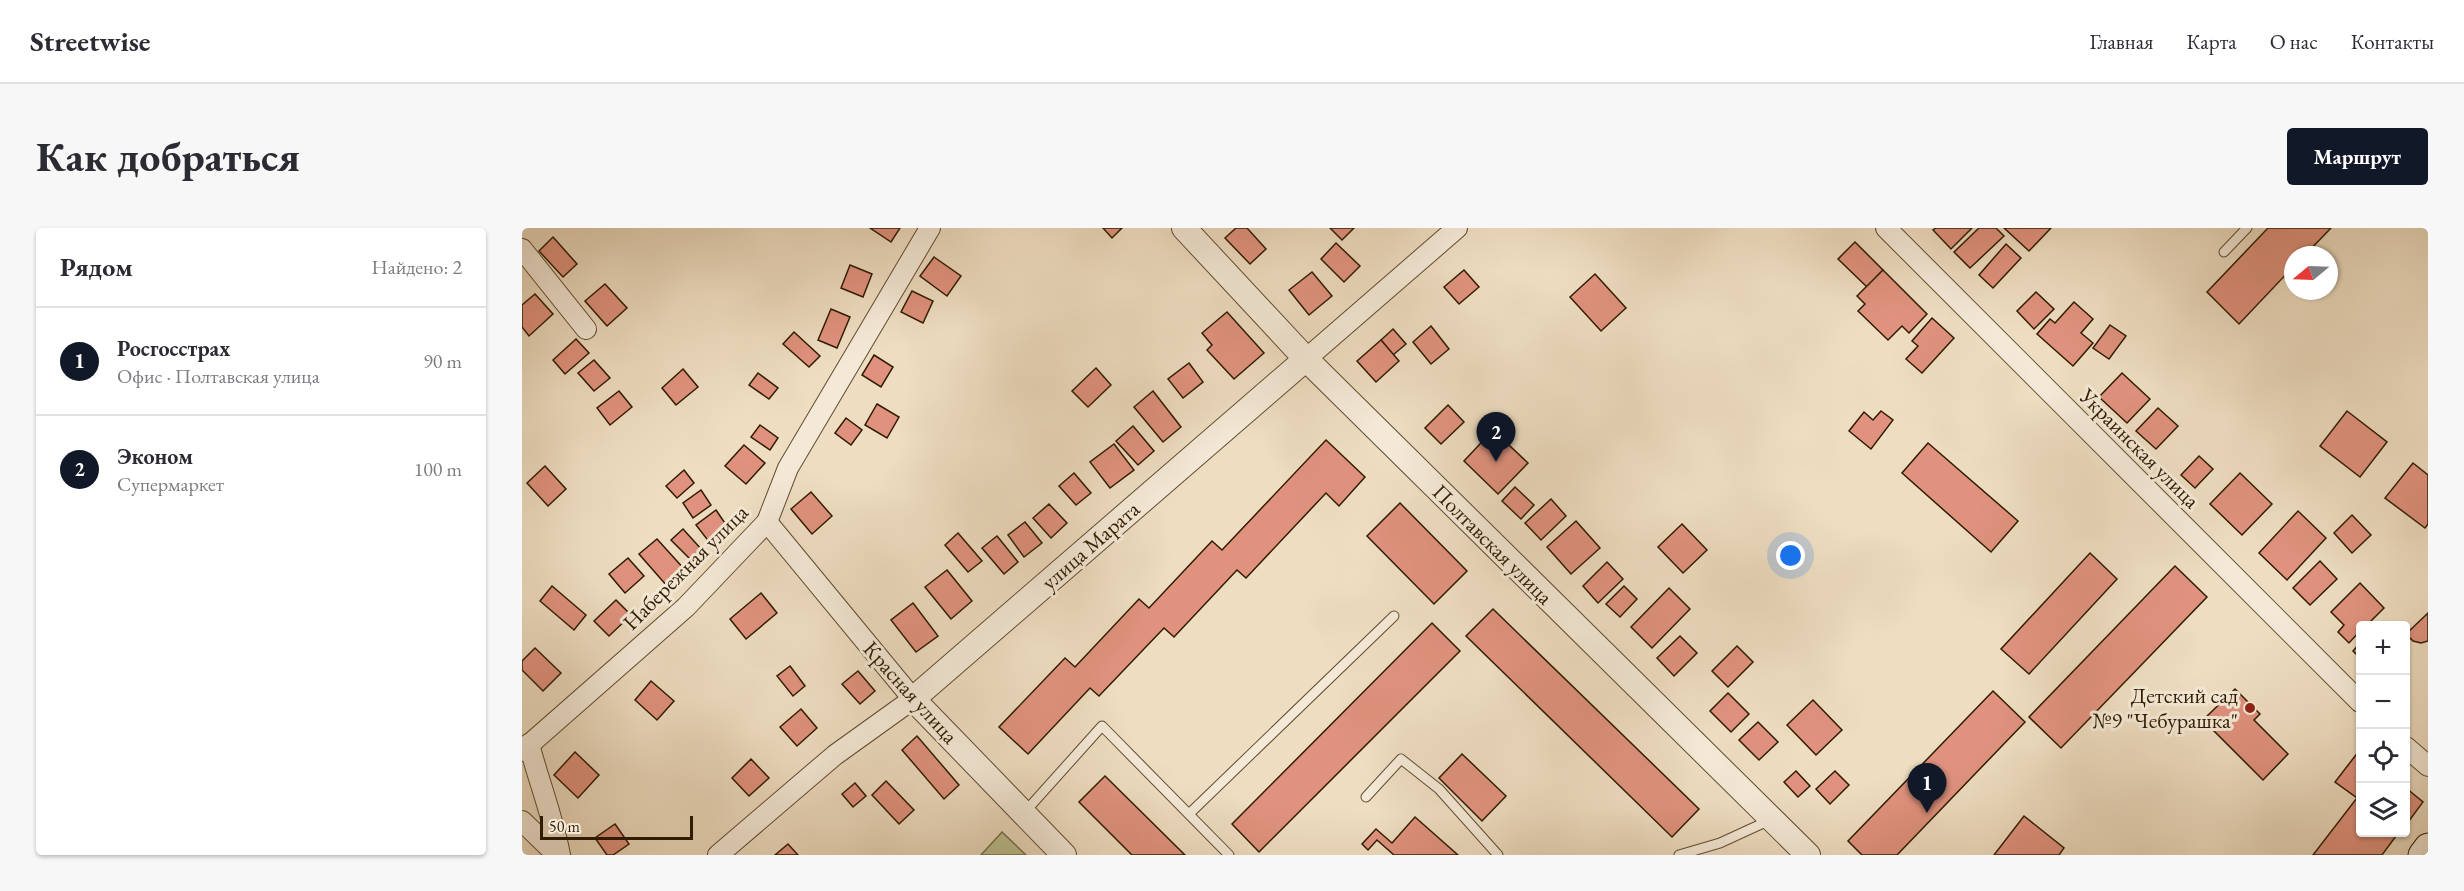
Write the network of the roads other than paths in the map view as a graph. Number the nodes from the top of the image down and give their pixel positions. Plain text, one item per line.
1 (930, 228) edge
2 (1184, 228) edge
3 (1457, 228) edge
4 (1886, 228) edge
5 (2247, 228) edge
6 (522, 249) edge
7 (2224, 252) dead end
8 (586, 329) dead end
9 (1306, 359) junction
10 (767, 522) junction
11 (1394, 616) dead end
12 (2356, 697) edge
13 (913, 699) junction
14 (526, 748) edge
15 (2410, 750) edge
16 (2428, 766) edge
17 (1366, 797) dead end
18 (1024, 813) junction
19 (1189, 814) junction
20 (1772, 819) junction
21 (522, 821) edge
22 (2428, 847) edge
23 (558, 855) edge
24 (718, 855) edge
25 (1064, 855) edge
26 (1229, 855) edge
27 (1498, 855) edge
28 (1679, 855) edge
29 (1808, 855) edge
30 (2422, 855) edge

1 - 10 street, Набережная улица
2 - 9 street, Полтавская улица
3 - 9 street, улица Марата
4 - 12 street, Украинская улица
5 - 7 lane
6 - 8 street
9 - 13 street, улица Марата
9 - 20 street, Полтавская улица
10 - 13 street, Красная улица
10 - 14 street, Набережная улица
11 - 19 lane
13 - 18 street, Красная улица
13 - 24 street, улица Марата
14 - 23 street
15 - 16 street
17 - 27 lane
18 - 19 lane
18 - 25 street, Красная улица
19 - 26 lane
20 - 28 lane
20 - 29 street, Полтавская улица
21 - 23 street
22 - 30 main road

